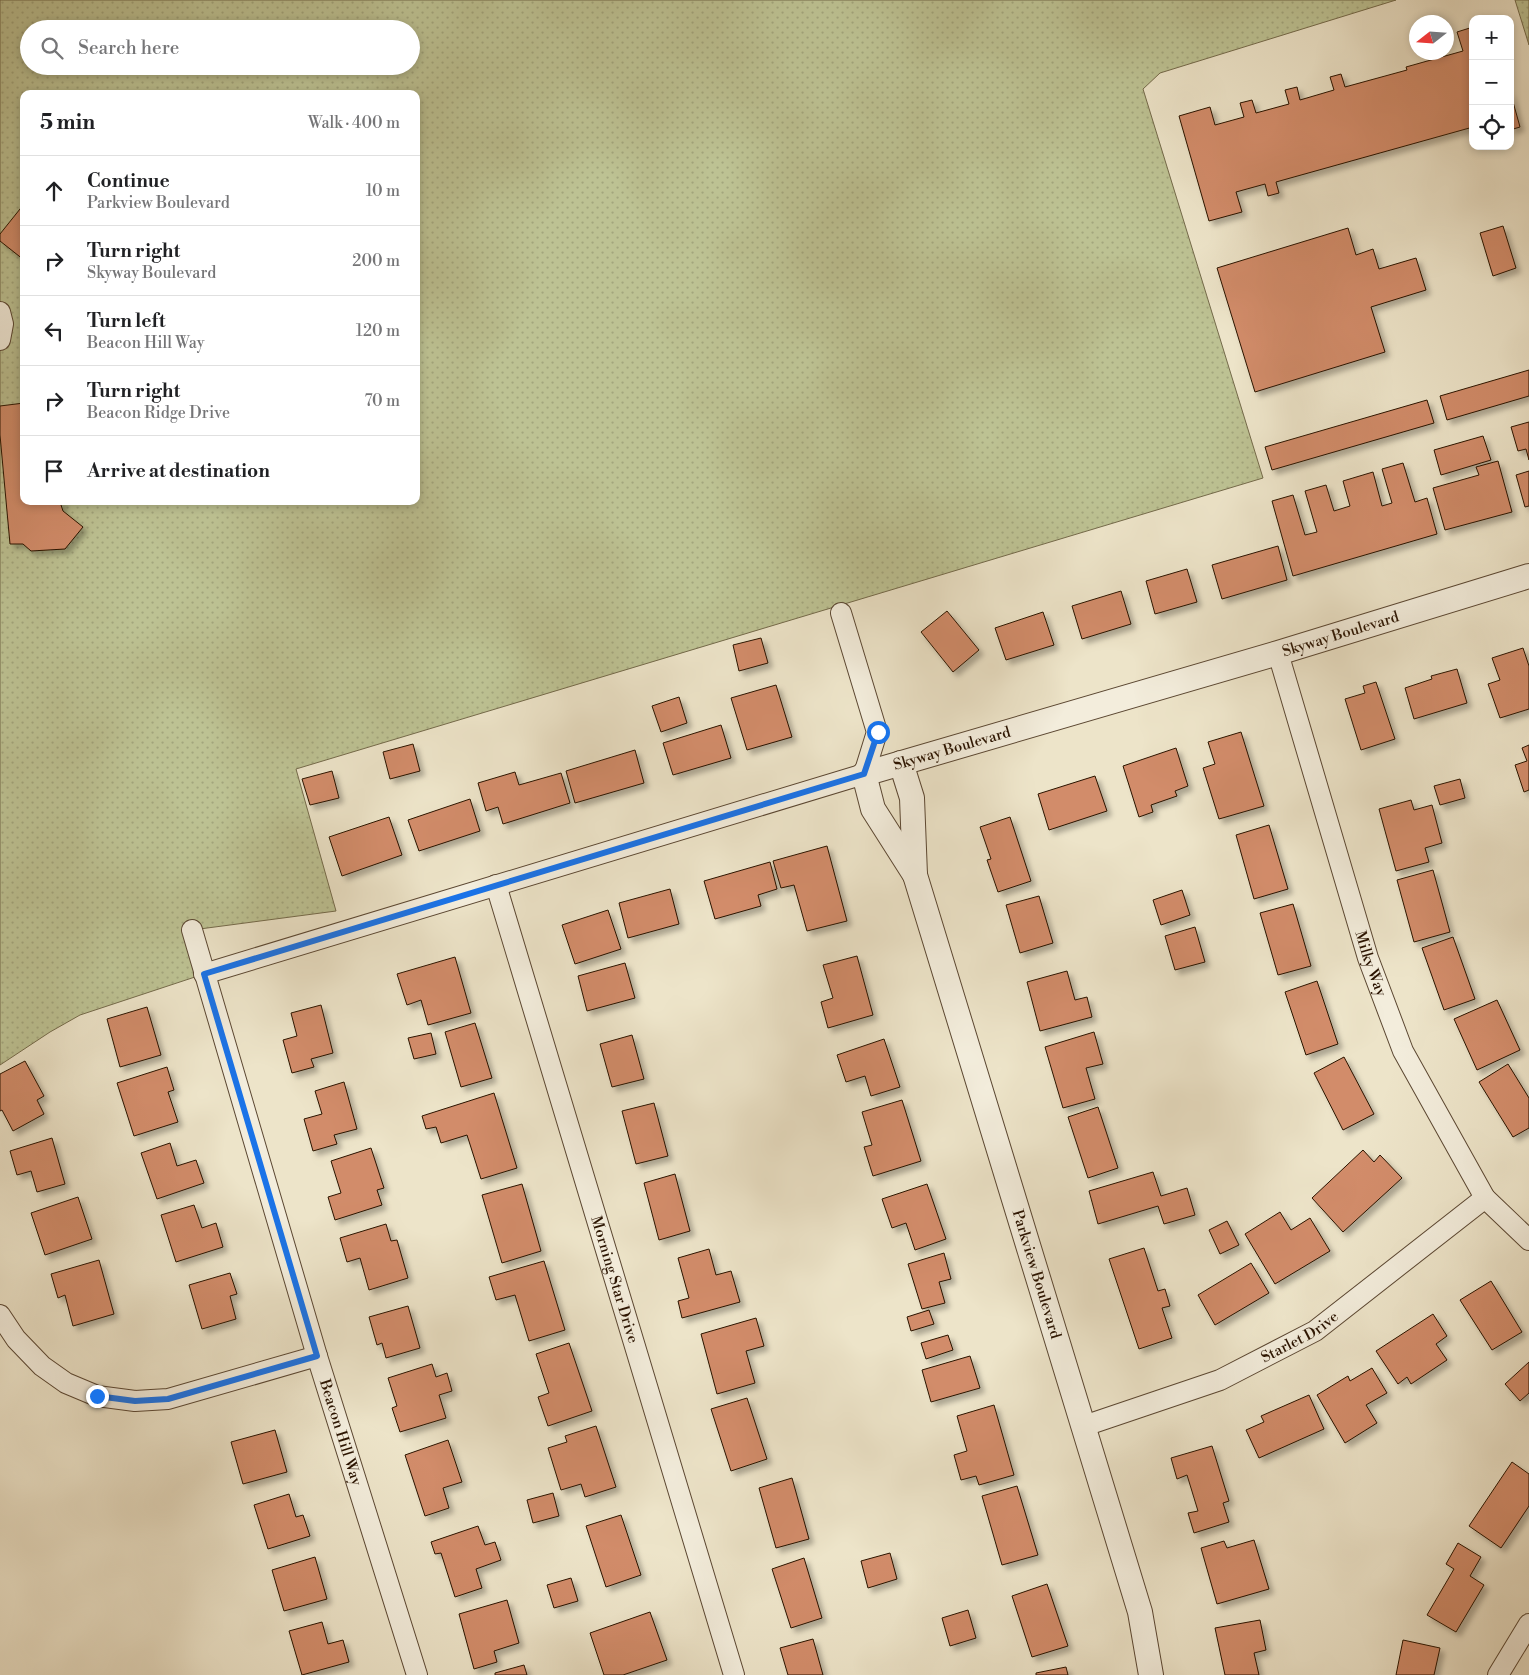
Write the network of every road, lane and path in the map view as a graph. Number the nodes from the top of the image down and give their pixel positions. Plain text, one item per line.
1 (0, 312) edge
2 (0, 340) edge
3 (1529, 576) edge
4 (841, 613) dead end
5 (1278, 653) junction
6 (900, 763) junction
7 (864, 774) junction
8 (915, 875) junction
9 (496, 885) junction
10 (192, 930) dead end
11 (204, 974) junction
12 (1485, 1198) junction
13 (1529, 1240) edge
14 (0, 1315) edge
15 (317, 1356) junction
16 (1084, 1426) junction
17 (1529, 1624) edge
18 (417, 1675) edge
19 (734, 1675) edge
20 (1151, 1675) edge
21 (1498, 1675) edge

1 - 2 street
3 - 5 street, Skyway Boulevard
4 - 7 street
5 - 6 street, Skyway Boulevard
5 - 12 street, Milky Way
6 - 7 street, Skyway Boulevard
6 - 8 street, Parkview Boulevard
7 - 8 street, Parkview Boulevard
7 - 9 street, Skyway Boulevard
8 - 16 street, Parkview Boulevard
9 - 11 street, Skyway Boulevard
9 - 19 street, Morning Star Drive
10 - 11 street, Beacon Hill Way
11 - 15 street, Beacon Hill Way
12 - 13 street, Milky Way
12 - 16 street, Starlet Drive
14 - 15 street
15 - 18 street, Beacon Hill Way
16 - 20 street, Parkview Boulevard
17 - 21 street

